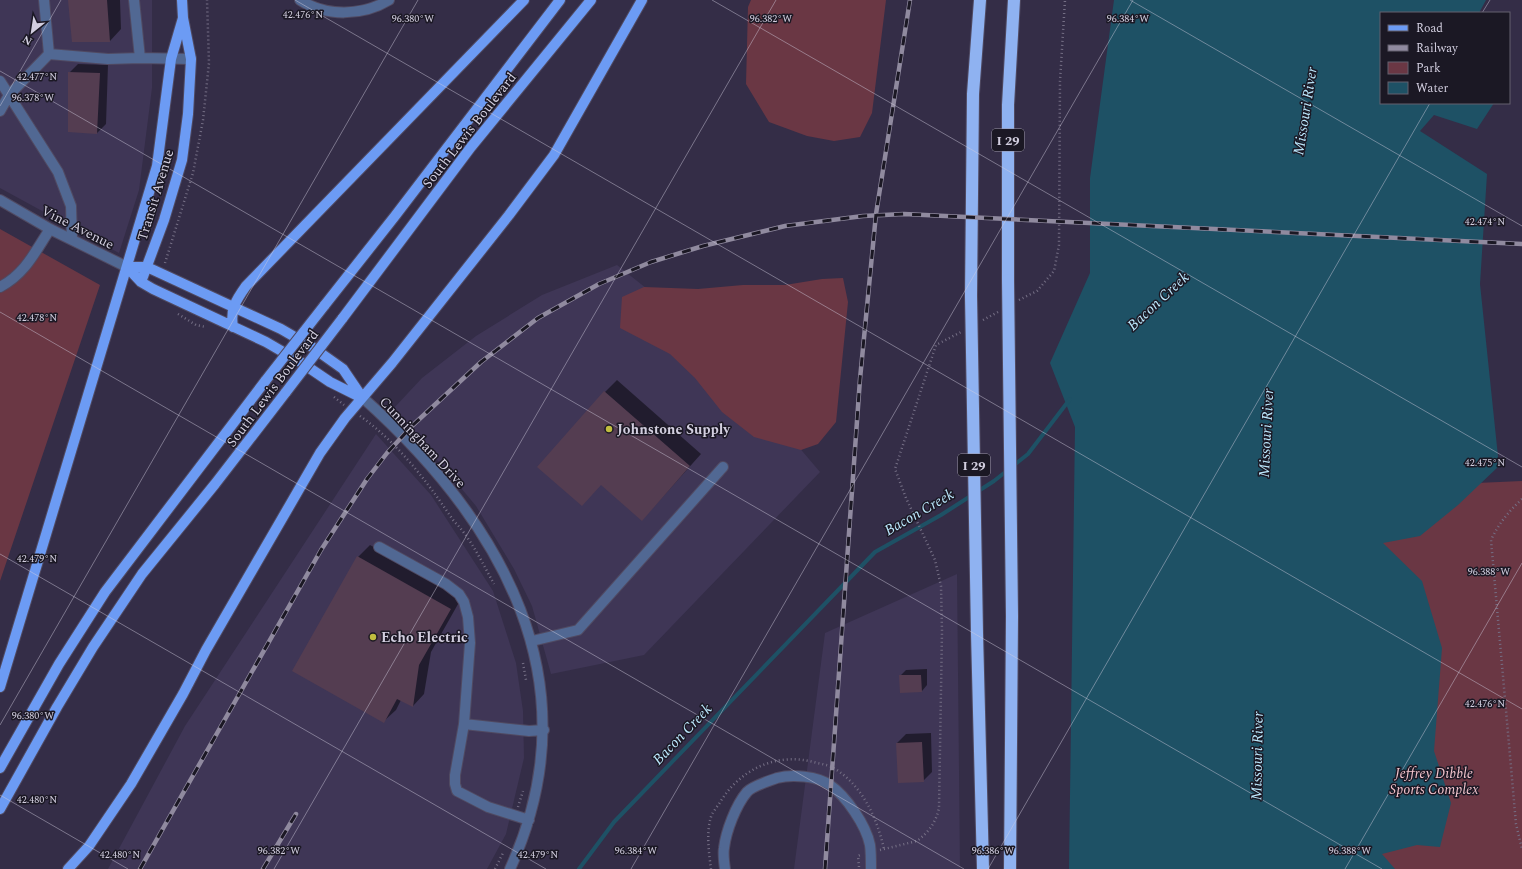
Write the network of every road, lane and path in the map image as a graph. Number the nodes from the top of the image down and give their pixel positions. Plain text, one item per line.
1 (44, 0) edge
2 (134, 0) edge
3 (182, 0) edge
4 (300, 0) edge
5 (389, 0) edge
6 (524, 0) edge
7 (560, 0) edge
8 (591, 0) edge
9 (642, 0) edge
10 (980, 0) edge
11 (1014, 0) edge
12 (183, 18) junction
13 (49, 54) junction
14 (140, 58) junction
15 (171, 59) junction
16 (191, 59) junction
17 (0, 81) edge
18 (9, 95) junction
19 (0, 112) edge
20 (0, 200) edge
21 (50, 229) junction
22 (72, 239) junction
23 (127, 267) junction
24 (147, 267) junction
25 (141, 282) junction
26 (0, 287) edge
27 (234, 307) junction
28 (233, 327) junction
29 (362, 397) junction
30 (723, 467) dead end
31 (906, 498) dead end
32 (1522, 498) edge
33 (379, 547) dead end
34 (532, 642) junction
35 (0, 687) edge
36 (464, 724) junction
37 (544, 730) junction
38 (0, 768) edge
39 (0, 809) edge
40 (529, 820) junction
41 (1522, 849) edge
42 (858, 856) dead end
43 (68, 869) edge
44 (510, 869) edge
45 (711, 869) edge
46 (725, 869) edge
47 (859, 869) edge
48 (871, 869) edge
49 (982, 869) edge
50 (1010, 869) edge

1 - 13 street
2 - 14 street
3 - 12 main road, Transit Avenue
4 - 5 street
6 - 27 main road
7 - 38 main road, South Lewis Boulevard, bridge
8 - 39 main road, South Lewis Boulevard, bridge
9 - 29 main road
10 - 49 highway, I 29, bridge
11 - 50 highway, I 29, bridge
12 - 15 main road, Transit Avenue
12 - 16 main road, Transit Avenue
13 - 14 street
13 - 18 street
14 - 15 street
15 - 16 street
15 - 23 main road, Transit Avenue
16 - 24 main road, Transit Avenue
17 - 18 street
18 - 19 street
18 - 22 street
20 - 21 street, Vine Avenue
21 - 22 street, Vine Avenue
21 - 26 street
22 - 23 street, Vine Avenue
23 - 24 main road
23 - 25 main road, Vine Avenue
23 - 35 main road, Transit Avenue
24 - 25 main road, Transit Avenue
24 - 27 main road
25 - 28 main road, Cunningham Drive
27 - 28 main road
27 - 29 main road
28 - 29 main road, Cunningham Drive
29 - 34 street, Cunningham Drive
29 - 43 main road
30 - 34 street
31 - 45 path
32 - 41 path
33 - 36 street
34 - 37 street, Cunningham Drive
36 - 37 street
36 - 40 street
37 - 40 street, Cunningham Drive
40 - 44 street, Cunningham Drive
42 - 47 path
46 - 48 street

